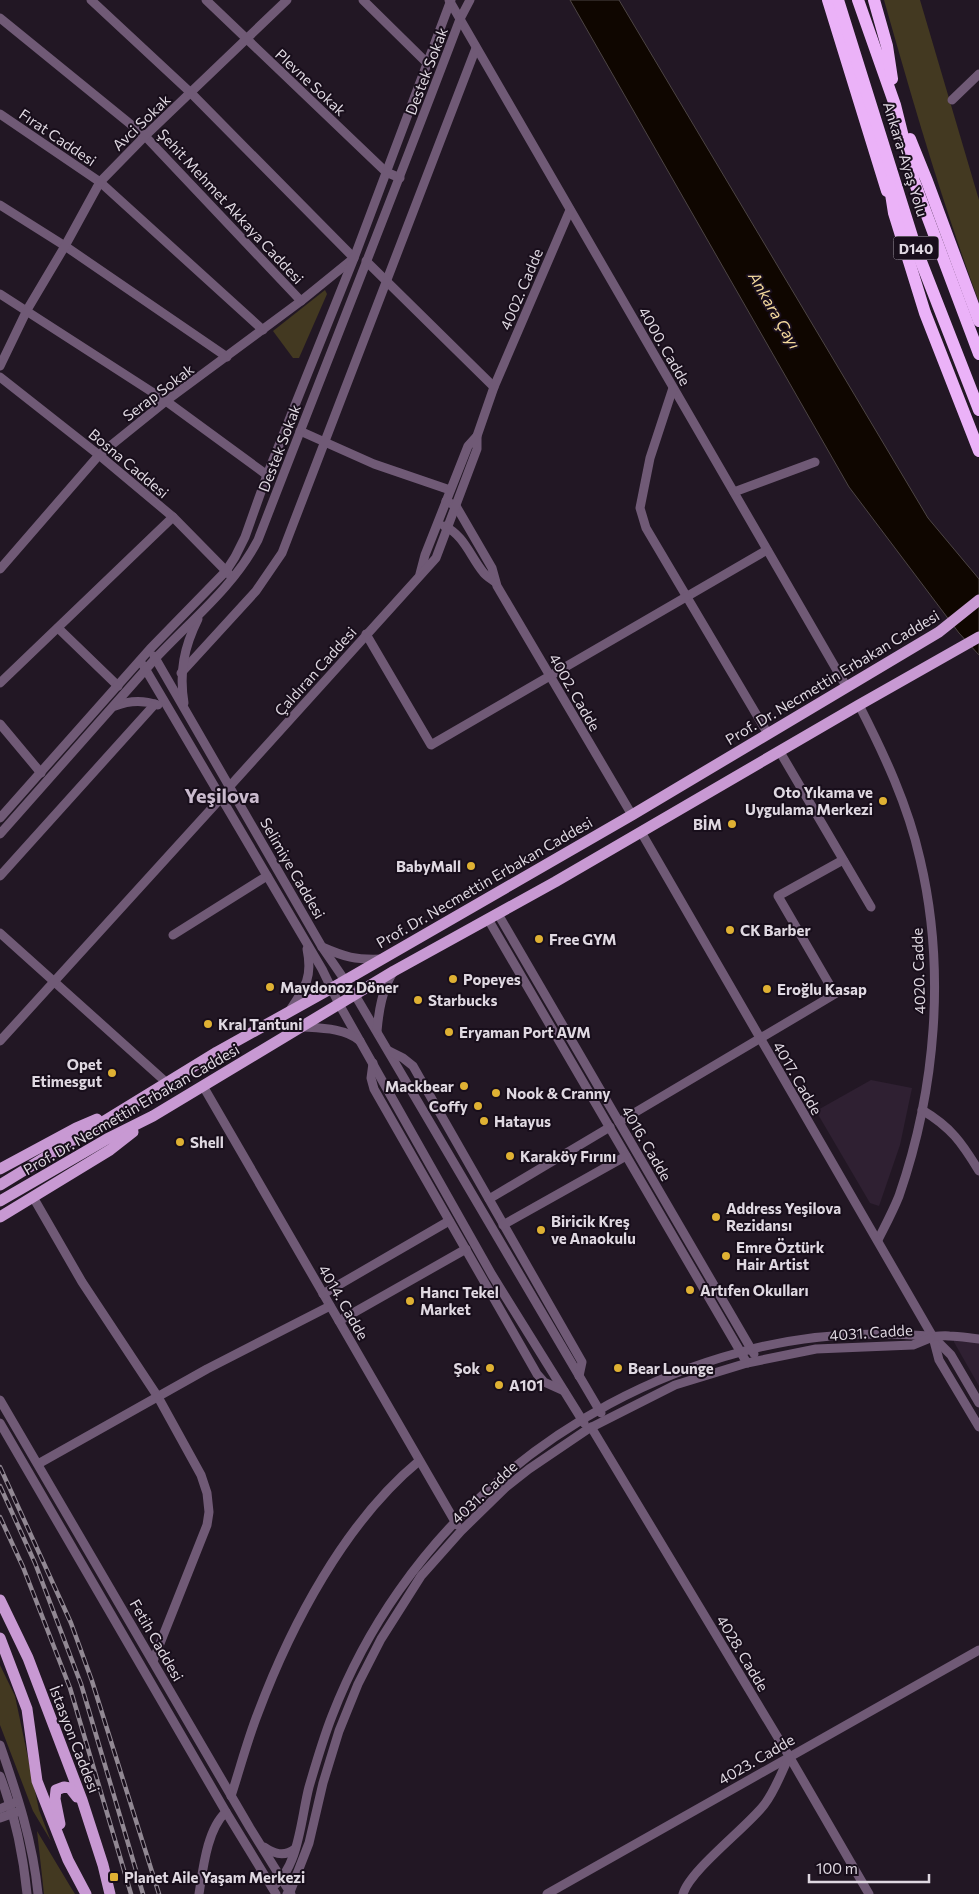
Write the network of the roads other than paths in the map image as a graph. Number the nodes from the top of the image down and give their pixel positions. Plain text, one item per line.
1 (90, 0) edge
2 (206, 0) edge
3 (288, 0) edge
4 (363, 0) edge
5 (470, 0) edge
6 (828, 0) edge
7 (838, 0) edge
8 (858, 0) edge
9 (874, 0) edge
10 (450, 1) edge
11 (0, 18) edge
12 (460, 19) junction
13 (247, 40) junction
14 (476, 48) junction
15 (427, 64) junction
16 (979, 74) edge
17 (191, 93) junction
18 (952, 100) dead end
19 (895, 105) junction
20 (0, 114) edge
21 (878, 122) junction
22 (145, 136) junction
23 (386, 172) junction
24 (400, 178) junction
25 (100, 182) junction
26 (0, 204) edge
27 (570, 210) junction
28 (894, 213) junction
29 (65, 246) junction
30 (354, 258) junction
31 (366, 261) junction
32 (387, 282) junction
33 (0, 294) edge
34 (301, 301) junction
35 (27, 310) junction
36 (979, 321) edge
37 (263, 330) junction
38 (979, 354) edge
39 (227, 357) junction
40 (0, 366) edge
41 (0, 377) edge
42 (494, 388) junction
43 (673, 388) junction
44 (166, 401) junction
45 (979, 410) edge
46 (300, 431) junction
47 (477, 436) junction
48 (325, 442) junction
49 (979, 451) edge
50 (99, 455) junction
51 (815, 462) dead end
52 (267, 476) junction
53 (450, 490) junction
54 (734, 492) junction
55 (446, 501) junction
56 (456, 506) junction
57 (173, 517) junction
58 (438, 523) junction
59 (448, 527) junction
60 (767, 550) junction
61 (0, 569) edge
62 (226, 571) junction
63 (420, 574) junction
64 (234, 578) junction
65 (495, 582) junction
66 (688, 596) junction
67 (979, 600) edge
68 (201, 612) junction
69 (58, 628) junction
70 (366, 634) junction
71 (979, 637) edge
72 (150, 649) junction
73 (156, 659) junction
74 (140, 661) junction
75 (146, 670) junction
76 (181, 673) junction
77 (550, 677) junction
78 (0, 683) edge
79 (118, 686) junction
80 (846, 686) junction
81 (154, 704) junction
82 (859, 704) junction
83 (113, 708) junction
84 (184, 708) junction
85 (170, 711) junction
86 (0, 724) edge
87 (768, 734) junction
88 (780, 752) junction
89 (41, 773) junction
90 (230, 786) junction
91 (222, 797) junction
92 (632, 815) junction
93 (0, 818) edge
94 (642, 832) junction
95 (0, 834) edge
96 (843, 860) junction
97 (0, 876) edge
98 (267, 876) junction
99 (870, 907) dead end
100 (493, 916) junction
101 (0, 933) edge
102 (173, 935) dead end
103 (306, 942) junction
104 (322, 947) junction
105 (381, 959) junction
106 (394, 971) junction
107 (344, 980) junction
108 (54, 982) junction
109 (332, 988) junction
110 (355, 995) junction
111 (339, 1004) junction
112 (290, 1010) junction
113 (303, 1027) junction
114 (377, 1031) junction
115 (760, 1040) junction
116 (0, 1041) edge
117 (364, 1045) junction
118 (389, 1051) junction
119 (373, 1062) junction
120 (167, 1083) junction
121 (203, 1086) junction
122 (124, 1109) junction
123 (922, 1110) junction
124 (153, 1116) junction
125 (619, 1122) junction
126 (610, 1127) junction
127 (626, 1156) junction
128 (0, 1169) edge
129 (979, 1171) edge
130 (5, 1182) edge
131 (34, 1197) junction
132 (488, 1199) junction
133 (0, 1201) edge
134 (0, 1217) edge
135 (450, 1220) junction
136 (503, 1225) junction
137 (878, 1240) junction
138 (466, 1249) junction
139 (323, 1294) junction
140 (330, 1306) junction
141 (339, 1321) junction
142 (933, 1337) junction
143 (979, 1339) edge
144 (751, 1349) junction
145 (740, 1352) junction
146 (758, 1361) junction
147 (747, 1363) junction
148 (579, 1376) junction
149 (564, 1391) junction
150 (158, 1397) junction
151 (0, 1400) edge
152 (979, 1403) edge
153 (599, 1410) junction
154 (581, 1419) junction
155 (605, 1419) junction
156 (0, 1423) edge
157 (589, 1428) junction
158 (979, 1428) edge
159 (419, 1461) junction
160 (38, 1464) junction
161 (454, 1522) junction
162 (462, 1531) junction
163 (0, 1600) edge
164 (0, 1638) edge
165 (979, 1650) edge
166 (153, 1661) junction
167 (0, 1745) edge
168 (789, 1756) junction
169 (0, 1776) edge
170 (231, 1796) junction
171 (16, 1807) junction
172 (0, 1809) edge
173 (226, 1812) junction
174 (0, 1818) edge
175 (89, 1824) junction
176 (261, 1846) junction
177 (295, 1849) junction
178 (68, 1860) junction
179 (282, 1880) junction
180 (274, 1891) edge
181 (289, 1893) edge
182 (27, 1894) edge
183 (38, 1894) edge
184 (86, 1894) edge
185 (110, 1894) edge
186 (199, 1894) edge
187 (547, 1894) edge
188 (684, 1894) edge
189 (869, 1894) edge

1 - 17 street
2 - 13 street, Plevne Sokak
3 - 13 street, Avci Sokak
4 - 15 street
5 - 12 street
6 - 28 highway
7 - 21 highway, Ankara-Ayaş Yolu / D140
8 - 19 highway, Ankara-Ayaş Yolu / D140
9 - 19 highway
10 - 12 street, Destek Sokak
10 - 15 street, Destek Sokak
11 - 22 street, Şehit Mehmet Akkaya Caddesi
12 - 14 street, 4000. Cadde
12 - 24 street, Destek Sokak
13 - 17 street, Avci Sokak
13 - 23 street, Plevne Sokak
14 - 27 street, 4000. Cadde
14 - 32 street
15 - 23 street, Destek Sokak
16 - 18 street
17 - 22 street, Avci Sokak
17 - 30 street
19 - 36 highway
19 - 38 highway, Ankara-Ayaş Yolu / D140
20 - 25 street, Fırat Caddesi
21 - 28 highway
21 - 45 highway, Ankara-Ayaş Yolu / D140
22 - 25 street, Avci Sokak
22 - 34 street, Şehit Mehmet Akkaya Caddesi
23 - 24 street, Plevne Sokak
23 - 30 street, Destek Sokak
24 - 31 street, Destek Sokak
25 - 29 street, Avci Sokak
25 - 37 street, Fırat Caddesi
26 - 29 street
27 - 42 street, 4002. Cadde
27 - 43 street, 4000. Cadde
28 - 49 highway
29 - 35 street, Avci Sokak
29 - 39 street
30 - 34 street, Serap Sokak
30 - 52 street, Destek Sokak
31 - 32 street
31 - 46 street, Destek Sokak
32 - 42 street
32 - 48 street
33 - 35 street
34 - 37 street, Serap Sokak
35 - 40 street, Avci Sokak
35 - 44 street
37 - 39 street, Serap Sokak
39 - 44 street, Serap Sokak
41 - 50 street, Bosna Caddesi
42 - 47 street, 4002. Cadde
43 - 54 street, 4000. Cadde
43 - 66 street
44 - 50 street, Serap Sokak
44 - 52 street
46 - 48 street
46 - 64 street, Destek Sokak
47 - 53 street, 4002. Cadde
47 - 56 street, 4002. Cadde
48 - 53 street
48 - 76 street
50 - 57 street, Bosna Caddesi
50 - 61 street, Serap Sokak
51 - 54 street
52 - 62 street, Destek Sokak
53 - 55 street, 4002. Cadde
54 - 60 street, 4000. Cadde
55 - 56 street
55 - 58 street, 4002. Cadde
56 - 59 street, 4002. Cadde
56 - 65 street, 4002. Cadde
57 - 62 street, Bosna Caddesi
57 - 69 street
58 - 59 street, 4002. Cadde
58 - 63 street, Çaldıran Caddesi
59 - 63 street, Çaldıran Caddesi
59 - 65 street, 4002. Cadde
60 - 66 street
60 - 80 street, 4000. Cadde
62 - 64 street, Bosna Caddesi
62 - 72 street, Destek Sokak
63 - 70 street, Çaldıran Caddesi
64 - 68 street, Destek Sokak
65 - 77 street, 4002. Cadde
66 - 77 street
66 - 87 street
67 - 80 main road, Prof. Dr. Necmettin Erbakan Caddesi
68 - 73 street, Destek Sokak
68 - 76 street
69 - 78 street
69 - 79 street
70 - 77 street
70 - 90 street, Çaldıran Caddesi
71 - 82 main road, Prof. Dr. Necmettin Erbakan Caddesi
72 - 73 street, Selimiye Caddesi
72 - 74 street, Destek Sokak
73 - 75 street, Destek Sokak
73 - 84 street, Selimiye Caddesi
74 - 75 street, Selimiye Caddesi
74 - 79 street, Destek Sokak
75 - 83 street, Destek Sokak
75 - 85 street, Selimiye Caddesi
76 - 84 street
77 - 92 street, 4002. Cadde
79 - 89 street, Destek Sokak
80 - 87 main road, Prof. Dr. Necmettin Erbakan Caddesi
81 - 83 street
81 - 85 street
81 - 97 street
82 - 88 main road, Prof. Dr. Necmettin Erbakan Caddesi
82 - 123 street, 4020. Cadde
83 - 95 street, Destek Sokak
84 - 90 street, Selimiye Caddesi
85 - 91 street, Selimiye Caddesi
86 - 89 street
87 - 92 main road, Prof. Dr. Necmettin Erbakan Caddesi
88 - 94 main road, Prof. Dr. Necmettin Erbakan Caddesi
88 - 96 street
89 - 93 street, Destek Sokak
90 - 104 street, Selimiye Caddesi
91 - 98 street, Selimiye Caddesi
91 - 108 street
92 - 105 main road, Prof. Dr. Necmettin Erbakan Caddesi
94 - 100 main road, Prof. Dr. Necmettin Erbakan Caddesi
94 - 115 street, 4017. Cadde
96 - 99 street
96 - 115 street
98 - 102 street
98 - 103 street, Selimiye Caddesi
100 - 106 main road, Prof. Dr. Necmettin Erbakan Caddesi
100 - 125 street, 4016. Cadde
100 - 126 street, 4016. Cadde
101 - 108 street
103 - 109 street, Selimiye Caddesi
103 - 112 street
104 - 105 street
104 - 107 street, Selimiye Caddesi
105 - 107 main road, Prof. Dr. Necmettin Erbakan Caddesi
106 - 110 main road, Prof. Dr. Necmettin Erbakan Caddesi
106 - 114 street
107 - 109 main road, Prof. Dr. Necmettin Erbakan Caddesi
107 - 110 street, Selimiye Caddesi
108 - 116 street
108 - 120 street
109 - 111 street, Selimiye Caddesi
109 - 112 main road, Prof. Dr. Necmettin Erbakan Caddesi
110 - 111 main road, Prof. Dr. Necmettin Erbakan Caddesi
110 - 114 street, Selimiye Caddesi
111 - 113 main road, Prof. Dr. Necmettin Erbakan Caddesi
111 - 117 street, Selimiye Caddesi
112 - 120 main road, Prof. Dr. Necmettin Erbakan Caddesi
113 - 117 street
113 - 121 main road, Prof. Dr. Necmettin Erbakan Caddesi
114 - 118 street, Selimiye Caddesi
115 - 125 street
115 - 137 street, 4017. Cadde
117 - 119 street, Selimiye Caddesi
118 - 132 street
118 - 148 street, Selimiye Caddesi
119 - 135 street
119 - 149 street, 4028. Cadde
120 - 122 main road, Prof. Dr. Necmettin Erbakan Caddesi
121 - 124 main road, Prof. Dr. Necmettin Erbakan Caddesi
121 - 139 street, 4014. Cadde
122 - 128 main road
122 - 130 main road, Prof. Dr. Necmettin Erbakan Caddesi
123 - 129 street
123 - 137 street, 4020. Cadde
124 - 131 main road
124 - 133 main road, Prof. Dr. Necmettin Erbakan Caddesi
125 - 144 street, 4016. Cadde
126 - 127 street, 4016. Cadde
126 - 132 street
127 - 136 street
127 - 145 street, 4016. Cadde
131 - 134 main road
131 - 150 street
132 - 136 street
135 - 138 street
135 - 139 street
136 - 148 street
137 - 142 street, 4017. Cadde
138 - 141 street
138 - 149 street
139 - 140 street, 4014. Cadde
140 - 141 street, 4014. Cadde
140 - 150 street
141 - 159 street, 4014. Cadde
142 - 143 street
142 - 144 street, 4031. Cadde
142 - 146 street, 4031. Cadde
142 - 152 street, 4017. Cadde
142 - 158 street, 4017. Cadde
144 - 145 street, 4031. Cadde
144 - 146 street, 4016. Cadde
145 - 147 street, 4016. Cadde
145 - 153 street, 4031. Cadde
146 - 147 street, 4031. Cadde
147 - 155 street, 4031. Cadde
148 - 153 street, Selimiye Caddesi
149 - 154 street, 4028. Cadde
150 - 160 street
150 - 166 street
151 - 160 street, Fetih Caddesi
153 - 154 street, 4031. Cadde
153 - 155 street, Selimiye Caddesi
154 - 157 street, 4028. Cadde
154 - 161 street, 4031. Cadde
155 - 157 street, 4031. Cadde
156 - 173 street, Fetih Caddesi
157 - 162 street, 4031. Cadde
157 - 168 street, 4028. Cadde
159 - 161 street, 4014. Cadde
159 - 170 street
160 - 166 street, Fetih Caddesi
161 - 162 street, 4014. Cadde
161 - 177 street, 4031. Cadde
162 - 181 street, 4031. Cadde
163 - 175 main road, İstasyon Caddesi
164 - 178 main road
165 - 168 street, 4023. Cadde
166 - 170 street, Fetih Caddesi
167 - 171 street
168 - 187 street, 4023. Cadde
168 - 188 street
168 - 189 street, 4028. Cadde
169 - 171 street
170 - 176 street, Fetih Caddesi
171 - 172 street
171 - 174 street
171 - 182 street
171 - 183 street
173 - 180 street, Fetih Caddesi
173 - 186 street
175 - 178 main road
175 - 185 main road, İstasyon Caddesi
176 - 177 street
176 - 179 street, Fetih Caddesi
177 - 179 street, 4031. Cadde
178 - 184 main road
179 - 180 street
179 - 181 street, Fetih Caddesi

